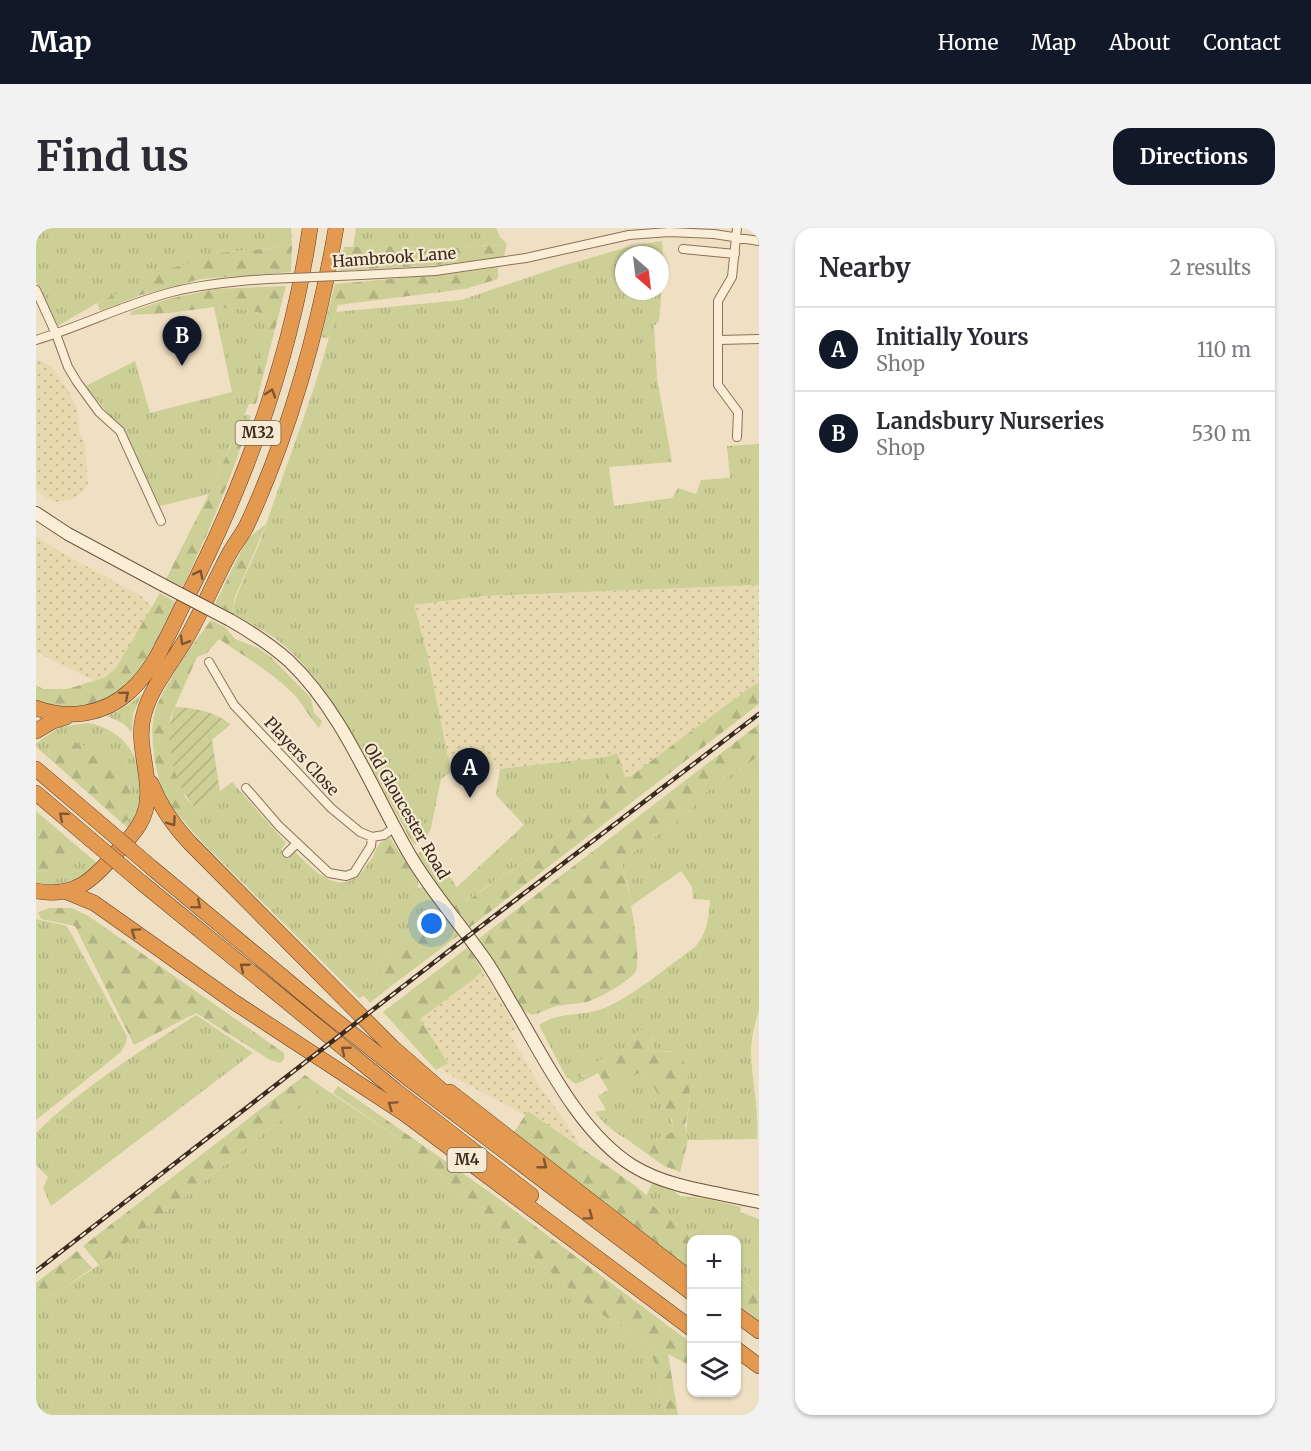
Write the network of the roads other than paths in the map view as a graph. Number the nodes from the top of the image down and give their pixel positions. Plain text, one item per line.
1 (310, 228) edge
2 (326, 228) edge
3 (336, 228) edge
4 (736, 232) edge
5 (759, 241) edge
6 (683, 249) dead end
7 (735, 254) junction
8 (36, 290) edge
9 (56, 334) junction
10 (759, 339) edge
11 (36, 340) edge
12 (719, 340) junction
13 (738, 437) dead end
14 (36, 513) edge
15 (161, 520) dead end
16 (230, 552) junction
17 (209, 662) dead end
18 (36, 708) edge
19 (72, 715) junction
20 (36, 731) edge
21 (37, 770) edge
22 (147, 770) junction
23 (246, 788) dead end
24 (36, 793) edge
25 (395, 827) junction
26 (372, 837) junction
27 (297, 843) junction
28 (287, 853) dead end
29 (36, 891) edge
30 (67, 891) junction
31 (309, 962) junction
32 (526, 1168) junction
33 (759, 1202) edge
34 (687, 1276) edge
35 (687, 1289) edge
36 (687, 1312) edge
37 (741, 1318) edge
38 (687, 1325) edge
39 (741, 1330) edge
40 (759, 1331) edge
41 (759, 1343) edge
42 (741, 1352) edge
43 (741, 1364) edge
44 (759, 1365) edge
45 (759, 1377) edge

19 -> 1 highway, M32
2 - 16 highway, M32
3 - 16 highway, M32
4 - 5 street, Hambrook Lane
4 - 7 street
4 - 9 street, Hambrook Lane, bridge
6 - 7 street
7 - 12 street
8 - 9 street
9 - 11 street, Hambrook Lane
9 - 15 street
10 - 12 street
12 - 13 street
14 - 25 main road, Old Gloucester Road, bridge
16 -> 22 highway, M32
17 - 26 street, Players Close
18 - 19 highway
19 - 20 highway, M32
21 -> 32 highway, M4, bridge
22 - 30 highway, M32
22 -> 31 highway, M4
23 - 27 street
36 -> 24 highway, M4, bridge
25 - 26 street
25 - 33 main road, Old Gloucester Road
26 - 27 street
27 - 28 street
29 - 30 highway, M32
38 -> 30 highway, M4
31 - 32 highway, M4
31 -> 34 highway, M4
32 -> 35 highway, M4
37 - 40 highway
39 - 41 highway
42 - 44 highway
43 - 45 highway

